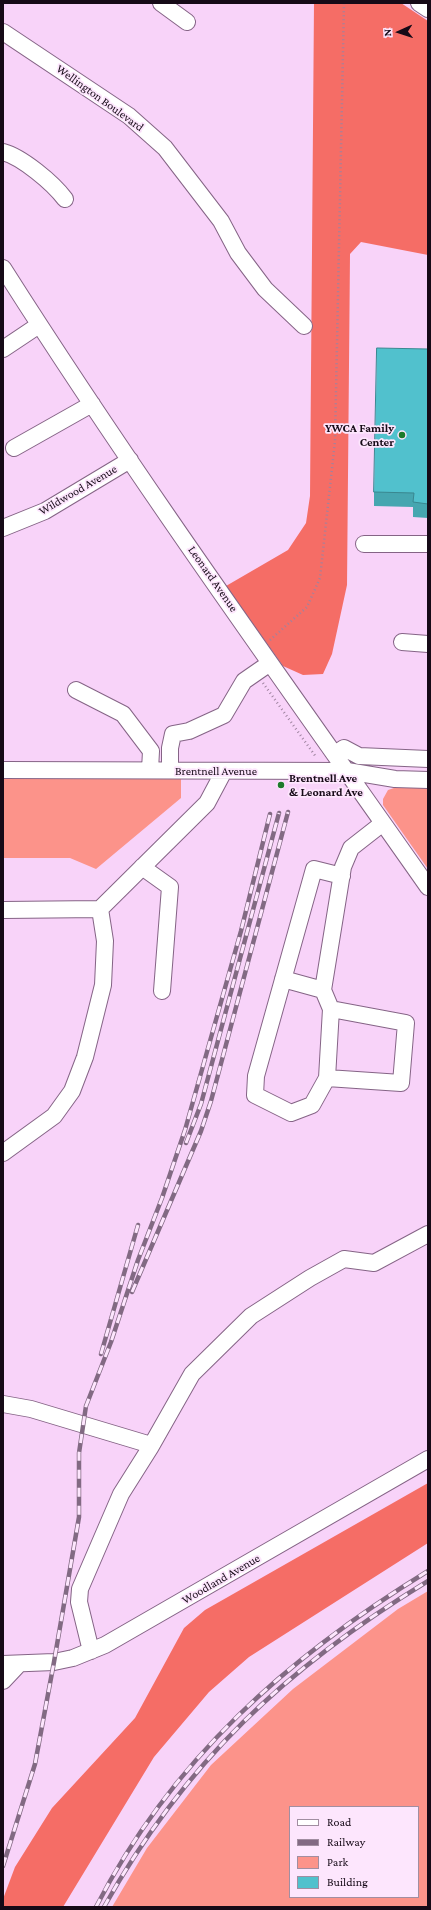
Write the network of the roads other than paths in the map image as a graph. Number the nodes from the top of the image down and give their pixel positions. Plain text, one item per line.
1 (161, 3) edge
2 (419, 3) edge
3 (428, 9) edge
4 (188, 22) dead end
5 (3, 32) edge
6 (3, 152) edge
7 (65, 199) dead end
8 (3, 268) edge
9 (39, 325) junction
10 (304, 326) dead end
11 (3, 349) edge
12 (92, 404) junction
13 (14, 448) dead end
14 (130, 460) junction
15 (3, 528) edge
16 (364, 544) dead end
17 (428, 544) edge
18 (402, 642) dead end
19 (428, 644) edge
20 (270, 663) junction
21 (76, 690) dead end
22 (335, 754) junction
23 (396, 758) junction
24 (428, 759) edge
25 (3, 770) edge
26 (150, 770) junction
27 (170, 770) junction
28 (224, 771) junction
29 (347, 771) junction
30 (395, 779) junction
31 (428, 780) edge
32 (383, 823) junction
33 (142, 867) junction
34 (342, 876) junction
35 (428, 887) edge
36 (100, 909) junction
37 (3, 910) edge
38 (283, 979) junction
39 (324, 990) junction
40 (162, 991) dead end
41 (331, 1009) junction
42 (327, 1078) junction
43 (3, 1153) edge
44 (428, 1234) edge
45 (3, 1404) edge
46 (151, 1446) junction
47 (428, 1459) edge
48 (91, 1651) junction
49 (3, 1664) edge
50 (19, 1664) junction
51 (3, 1681) edge

1 - 4 street
2 - 3 street
5 - 10 street, Wellington Boulevard
6 - 7 street
8 - 9 street, Leonard Avenue
9 - 11 street
9 - 12 street, Leonard Avenue
12 - 13 street
12 - 14 street, Leonard Avenue
14 - 15 street, Wildwood Avenue
14 - 20 street, Leonard Avenue
16 - 17 street
18 - 19 street
20 - 22 street, Leonard Avenue
20 - 27 street
21 - 26 street
22 - 23 street
22 - 29 street, Leonard Avenue
23 - 24 street
23 - 30 street
25 - 26 street, Brentnell Avenue
26 - 27 street, Brentnell Avenue
27 - 28 street, Brentnell Avenue
28 - 29 street, Brentnell Avenue
28 - 33 street
29 - 30 street, Brentnell Avenue
29 - 32 street, Leonard Avenue
30 - 31 street, Brentnell Avenue
32 - 34 street
32 - 35 street, Leonard Avenue
33 - 36 street
33 - 40 street
34 - 38 street
34 - 39 street
36 - 37 street
36 - 43 street
38 - 39 street
38 - 42 street
39 - 41 street
41 - 42 street
41 - 42 street
44 - 46 street
45 - 46 street
46 - 48 street
47 - 48 street, Woodland Avenue
48 - 50 street, Woodland Avenue
49 - 50 street, Woodland Avenue
50 - 51 street

